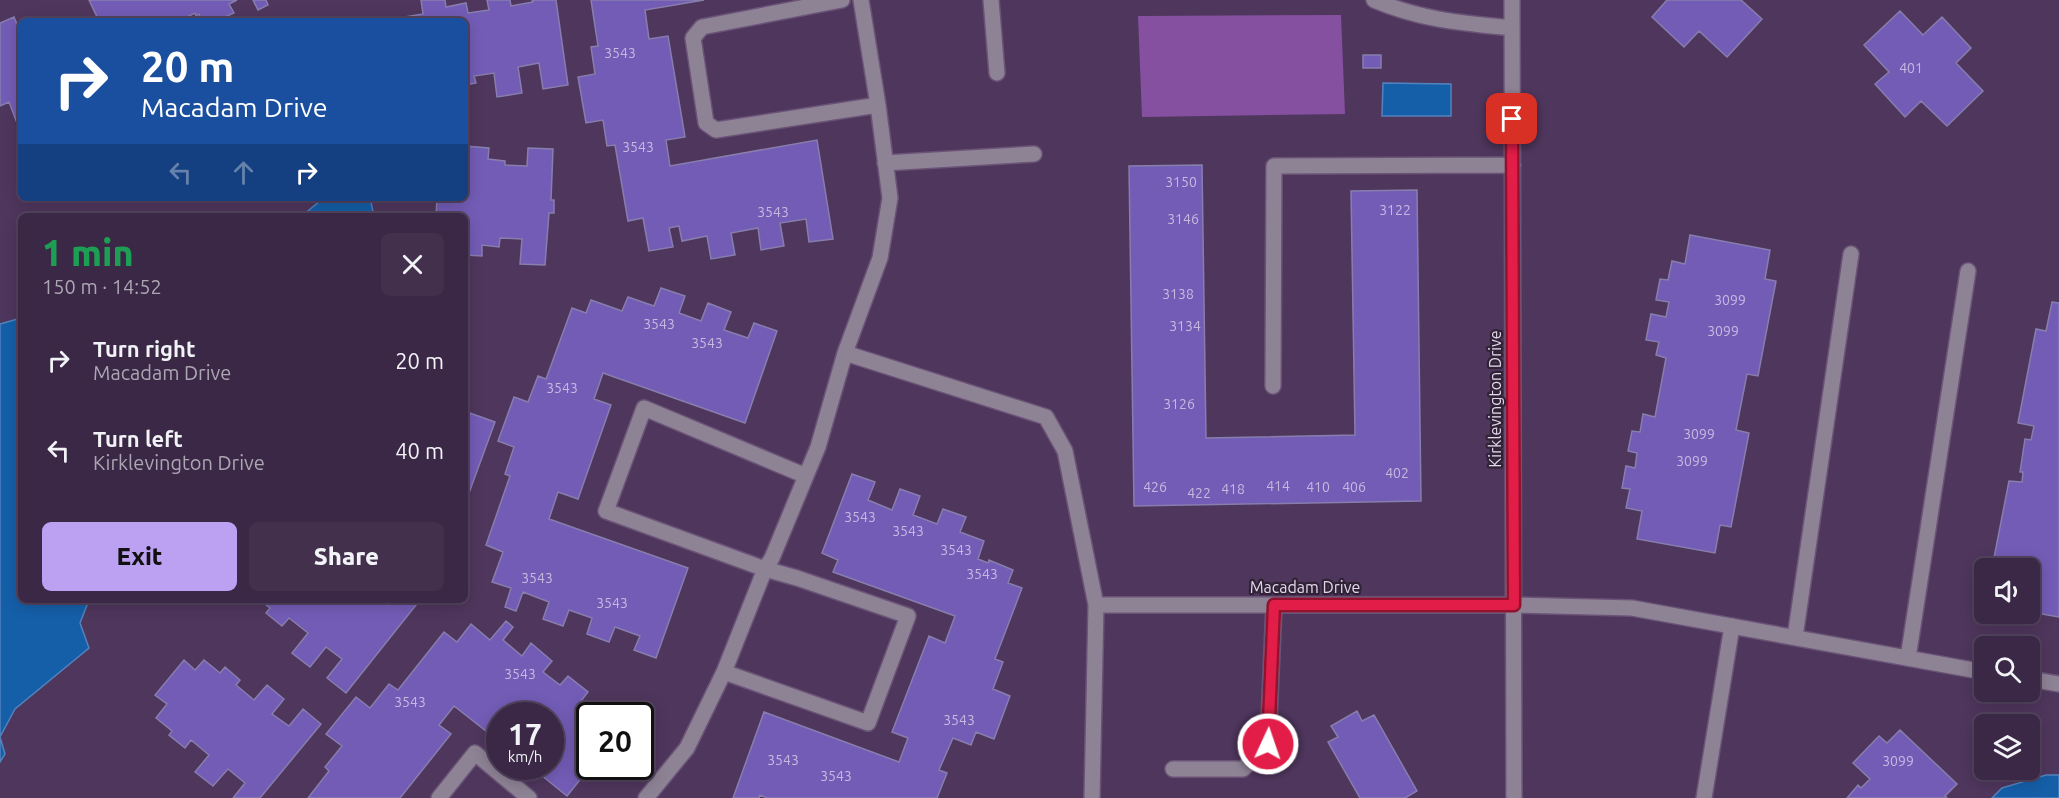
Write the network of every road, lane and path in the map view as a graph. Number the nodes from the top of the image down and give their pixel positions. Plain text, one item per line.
1 (842, 0) edge
2 (861, 0) edge
3 (991, 0) edge
4 (1374, 0) edge
5 (1512, 0) edge
6 (1512, 28) junction
7 (997, 73) dead end
8 (878, 105) junction
9 (1034, 154) dead end
10 (885, 163) junction
11 (1513, 165) junction
12 (1851, 254) dead end
13 (1968, 271) dead end
14 (845, 353) junction
15 (1273, 386) dead end
16 (806, 476) junction
17 (765, 569) junction
18 (1274, 605) junction
19 (1514, 605) junction
20 (1096, 606) junction
21 (1732, 626) junction
22 (1795, 637) junction
23 (1908, 658) junction
24 (1974, 670) edge
25 (724, 672) junction
26 (2040, 681) edge
27 (2059, 684) edge
28 (1173, 768) dead end
29 (439, 798) edge
30 (529, 798) edge
31 (646, 798) edge
32 (1092, 798) edge
33 (1514, 798) edge
34 (1704, 798) edge

1 - 8 street
2 - 8 street
3 - 7 street
4 - 6 street
5 - 6 street, Kirklevington Drive
6 - 11 street, Kirklevington Drive
8 - 10 street
9 - 10 street
10 - 14 street
11 - 15 street
11 - 19 street, Kirklevington Drive
12 - 22 street
13 - 23 street
14 - 16 street
14 - 20 street
16 - 17 street
16 - 17 street
17 - 25 street
17 - 25 street
18 - 19 street, Macadam Drive
18 - 20 street, Macadam Drive
18 - 28 street
19 - 21 street, Macadam Drive
19 - 33 street, Kirklevington Drive
20 - 32 street
21 - 22 street, Macadam Drive
21 - 34 street
22 - 23 street, Macadam Drive
23 - 24 street, Macadam Drive
25 - 31 street
26 - 27 street
29 - 30 street

